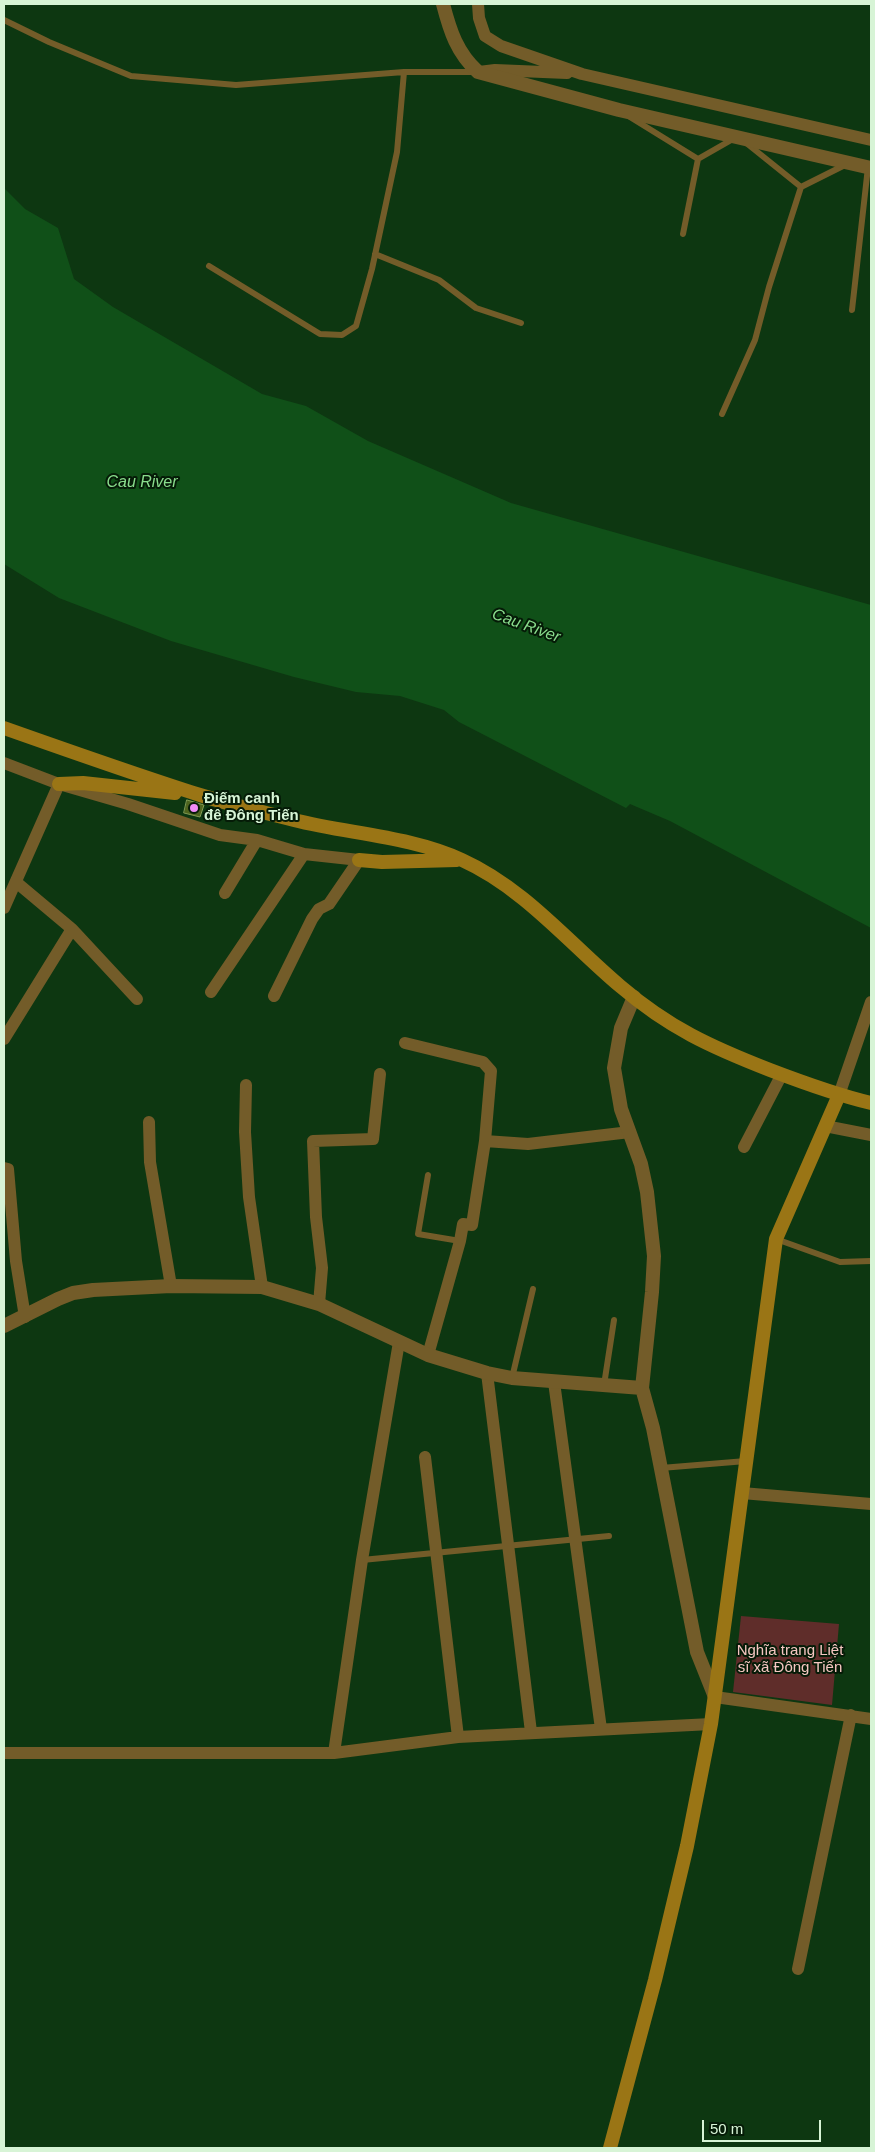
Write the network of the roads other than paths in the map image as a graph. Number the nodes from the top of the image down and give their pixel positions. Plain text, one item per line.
1 (443, 4) edge
2 (478, 4) edge
3 (4, 20) edge
4 (404, 72) junction
5 (478, 72) junction
6 (582, 74) junction
7 (619, 110) junction
8 (737, 136) junction
9 (871, 140) edge
10 (698, 159) junction
11 (850, 163) junction
12 (869, 167) edge
13 (801, 187) junction
14 (683, 234) dead end
15 (376, 254) junction
16 (209, 266) dead end
17 (852, 310) dead end
18 (521, 323) dead end
19 (722, 414) dead end
20 (4, 728) edge
21 (4, 763) edge
22 (59, 784) junction
23 (202, 796) junction
24 (257, 840) junction
25 (304, 854) junction
26 (359, 860) junction
27 (462, 860) junction
28 (16, 882) junction
29 (225, 893) dead end
30 (4, 908) edge
31 (72, 929) junction
32 (211, 992) dead end
33 (274, 996) dead end
34 (634, 997) junction
35 (137, 999) dead end
36 (871, 1002) edge
37 (4, 1038) edge
38 (405, 1044) dead end
39 (380, 1074) dead end
40 (782, 1074) junction
41 (246, 1085) dead end
42 (839, 1095) junction
43 (871, 1103) edge
44 (149, 1122) dead end
45 (825, 1126) junction
46 (630, 1132) junction
47 (871, 1135) edge
48 (485, 1141) junction
49 (744, 1147) dead end
50 (4, 1168) edge
51 (428, 1175) dead end
52 (776, 1239) junction
53 (460, 1241) junction
54 (871, 1261) edge
55 (171, 1286) junction
56 (262, 1287) junction
57 (532, 1289) dead end
58 (319, 1304) junction
59 (25, 1317) junction
60 (614, 1320) dead end
61 (4, 1326) edge
62 (399, 1342) junction
63 (428, 1355) junction
64 (487, 1373) junction
65 (512, 1378) junction
66 (554, 1382) junction
67 (604, 1385) junction
68 (642, 1388) junction
69 (425, 1457) dead end
70 (746, 1461) junction
71 (660, 1468) junction
72 (742, 1493) junction
73 (871, 1504) edge
74 (609, 1536) dead end
75 (576, 1538) junction
76 (507, 1545) junction
77 (436, 1554) junction
78 (362, 1560) junction
79 (715, 1697) junction
80 (851, 1715) junction
81 (871, 1719) edge
82 (711, 1724) junction
83 (601, 1728) junction
84 (531, 1732) junction
85 (458, 1738) junction
86 (4, 1753) edge
87 (334, 1753) junction
88 (798, 1969) dead end
89 (610, 2148) edge

1 - 5 street
2 - 6 street
3 - 4 lane
4 - 5 lane
4 - 15 lane
5 - 6 street
5 - 7 street
6 - 9 street
7 - 8 street
7 - 10 lane
8 - 10 lane
8 - 11 street
8 - 13 lane
10 - 14 lane
11 - 12 street
11 - 13 lane
12 - 17 lane
13 - 19 lane
15 - 16 lane
15 - 18 lane
20 - 23 main road
21 - 22 street
22 - 23 main road
22 - 24 street
22 - 28 street
23 - 27 main road
24 - 25 street
24 - 29 street
25 - 26 street
25 - 32 street
26 - 27 main road
26 - 33 street
27 - 34 main road
28 - 30 street
28 - 31 street
31 - 35 street
31 - 37 street
34 - 40 main road
34 - 46 street
36 - 42 street
38 - 48 street
39 - 58 street
40 - 42 main road
40 - 49 street
41 - 56 street
42 - 43 main road
42 - 45 main road
44 - 55 street
45 - 47 street
45 - 52 main road
46 - 48 street
46 - 68 street
48 - 53 street
50 - 59 street
51 - 53 lane
52 - 54 lane
52 - 70 main road
53 - 63 street
55 - 56 street
55 - 59 street
56 - 58 street
57 - 65 lane
58 - 62 street
59 - 61 street
60 - 67 lane
62 - 63 street
62 - 78 street
63 - 64 street
64 - 65 street
64 - 76 street
65 - 66 street
66 - 67 street
66 - 75 street
67 - 68 street
68 - 71 street
69 - 77 street
70 - 71 lane
70 - 72 main road
71 - 79 street
72 - 73 street
72 - 79 main road
74 - 75 lane
75 - 76 lane
75 - 83 street
76 - 77 lane
76 - 84 street
77 - 78 lane
77 - 85 street
78 - 87 street
79 - 80 street
79 - 82 main road
80 - 81 street
80 - 88 street
82 - 83 street
82 - 89 main road
83 - 84 street
84 - 85 street
85 - 87 street
86 - 87 street

